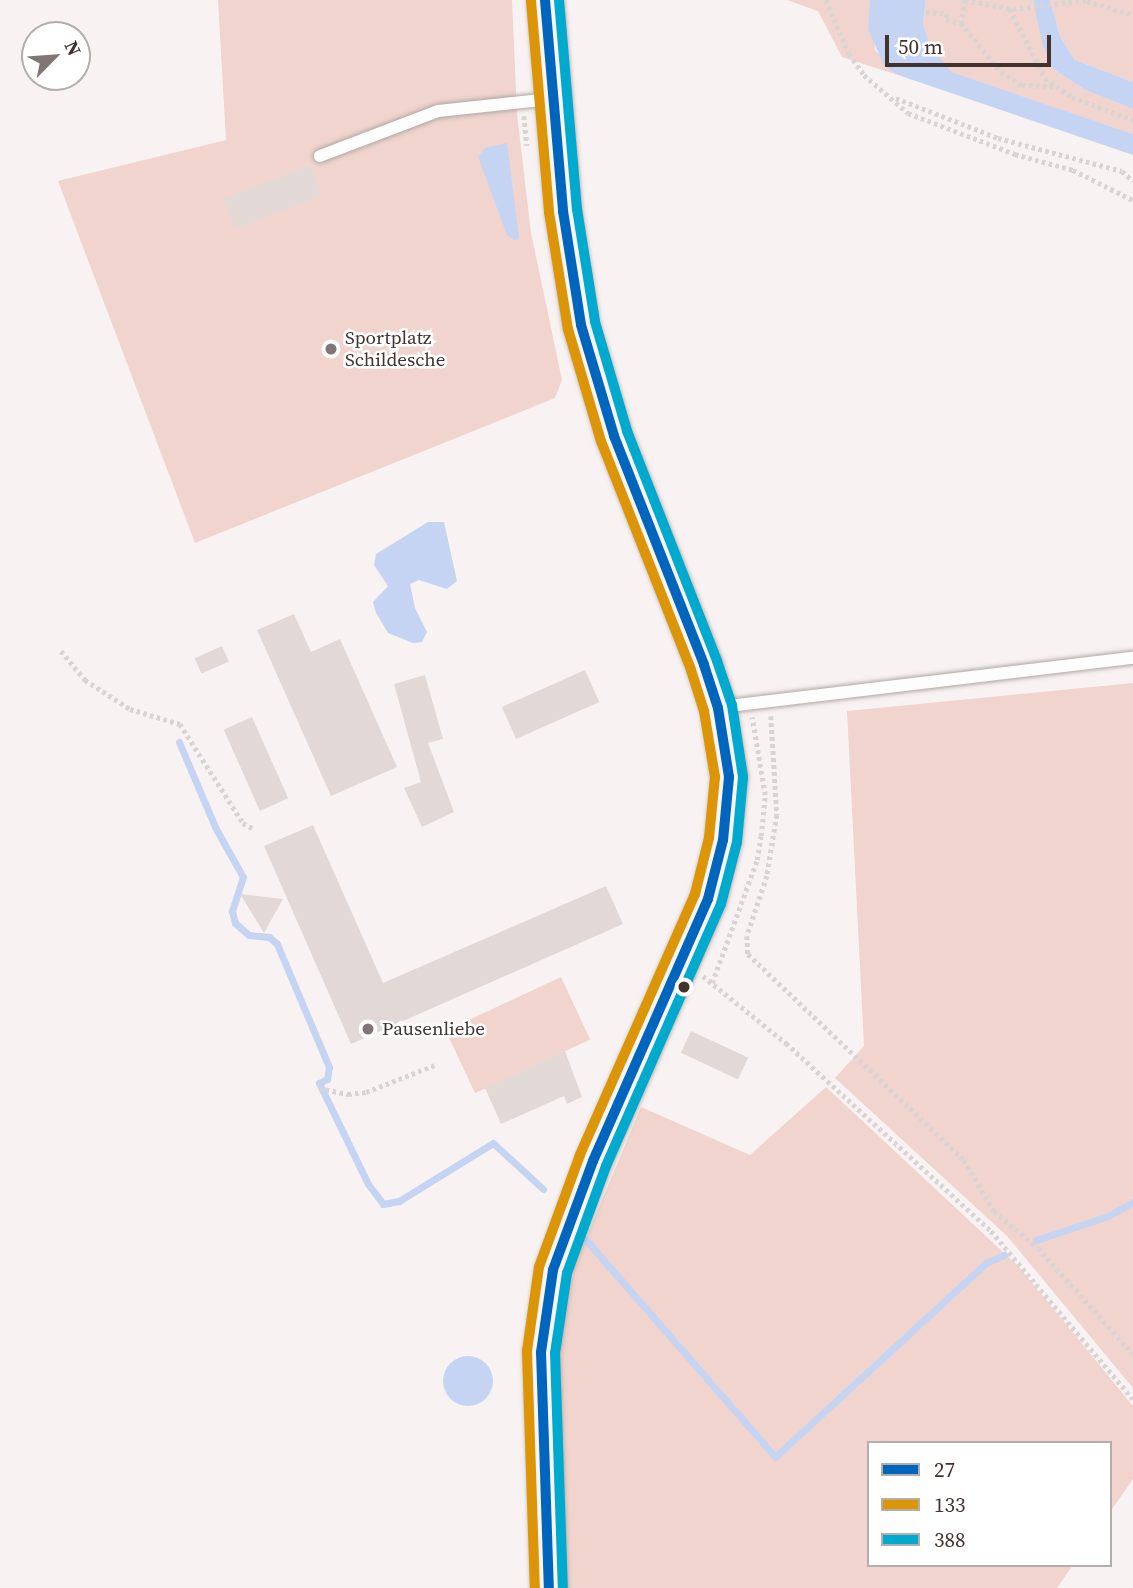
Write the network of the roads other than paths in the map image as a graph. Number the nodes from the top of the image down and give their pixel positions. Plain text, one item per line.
1 (545, 0) edge
2 (536, 100) junction
3 (320, 156) dead end
4 (1133, 658) edge
5 (718, 708) junction
6 (549, 1588) edge

1 - 2 main road
2 - 3 lane
2 - 5 main road
4 - 5 lane
5 - 6 main road

